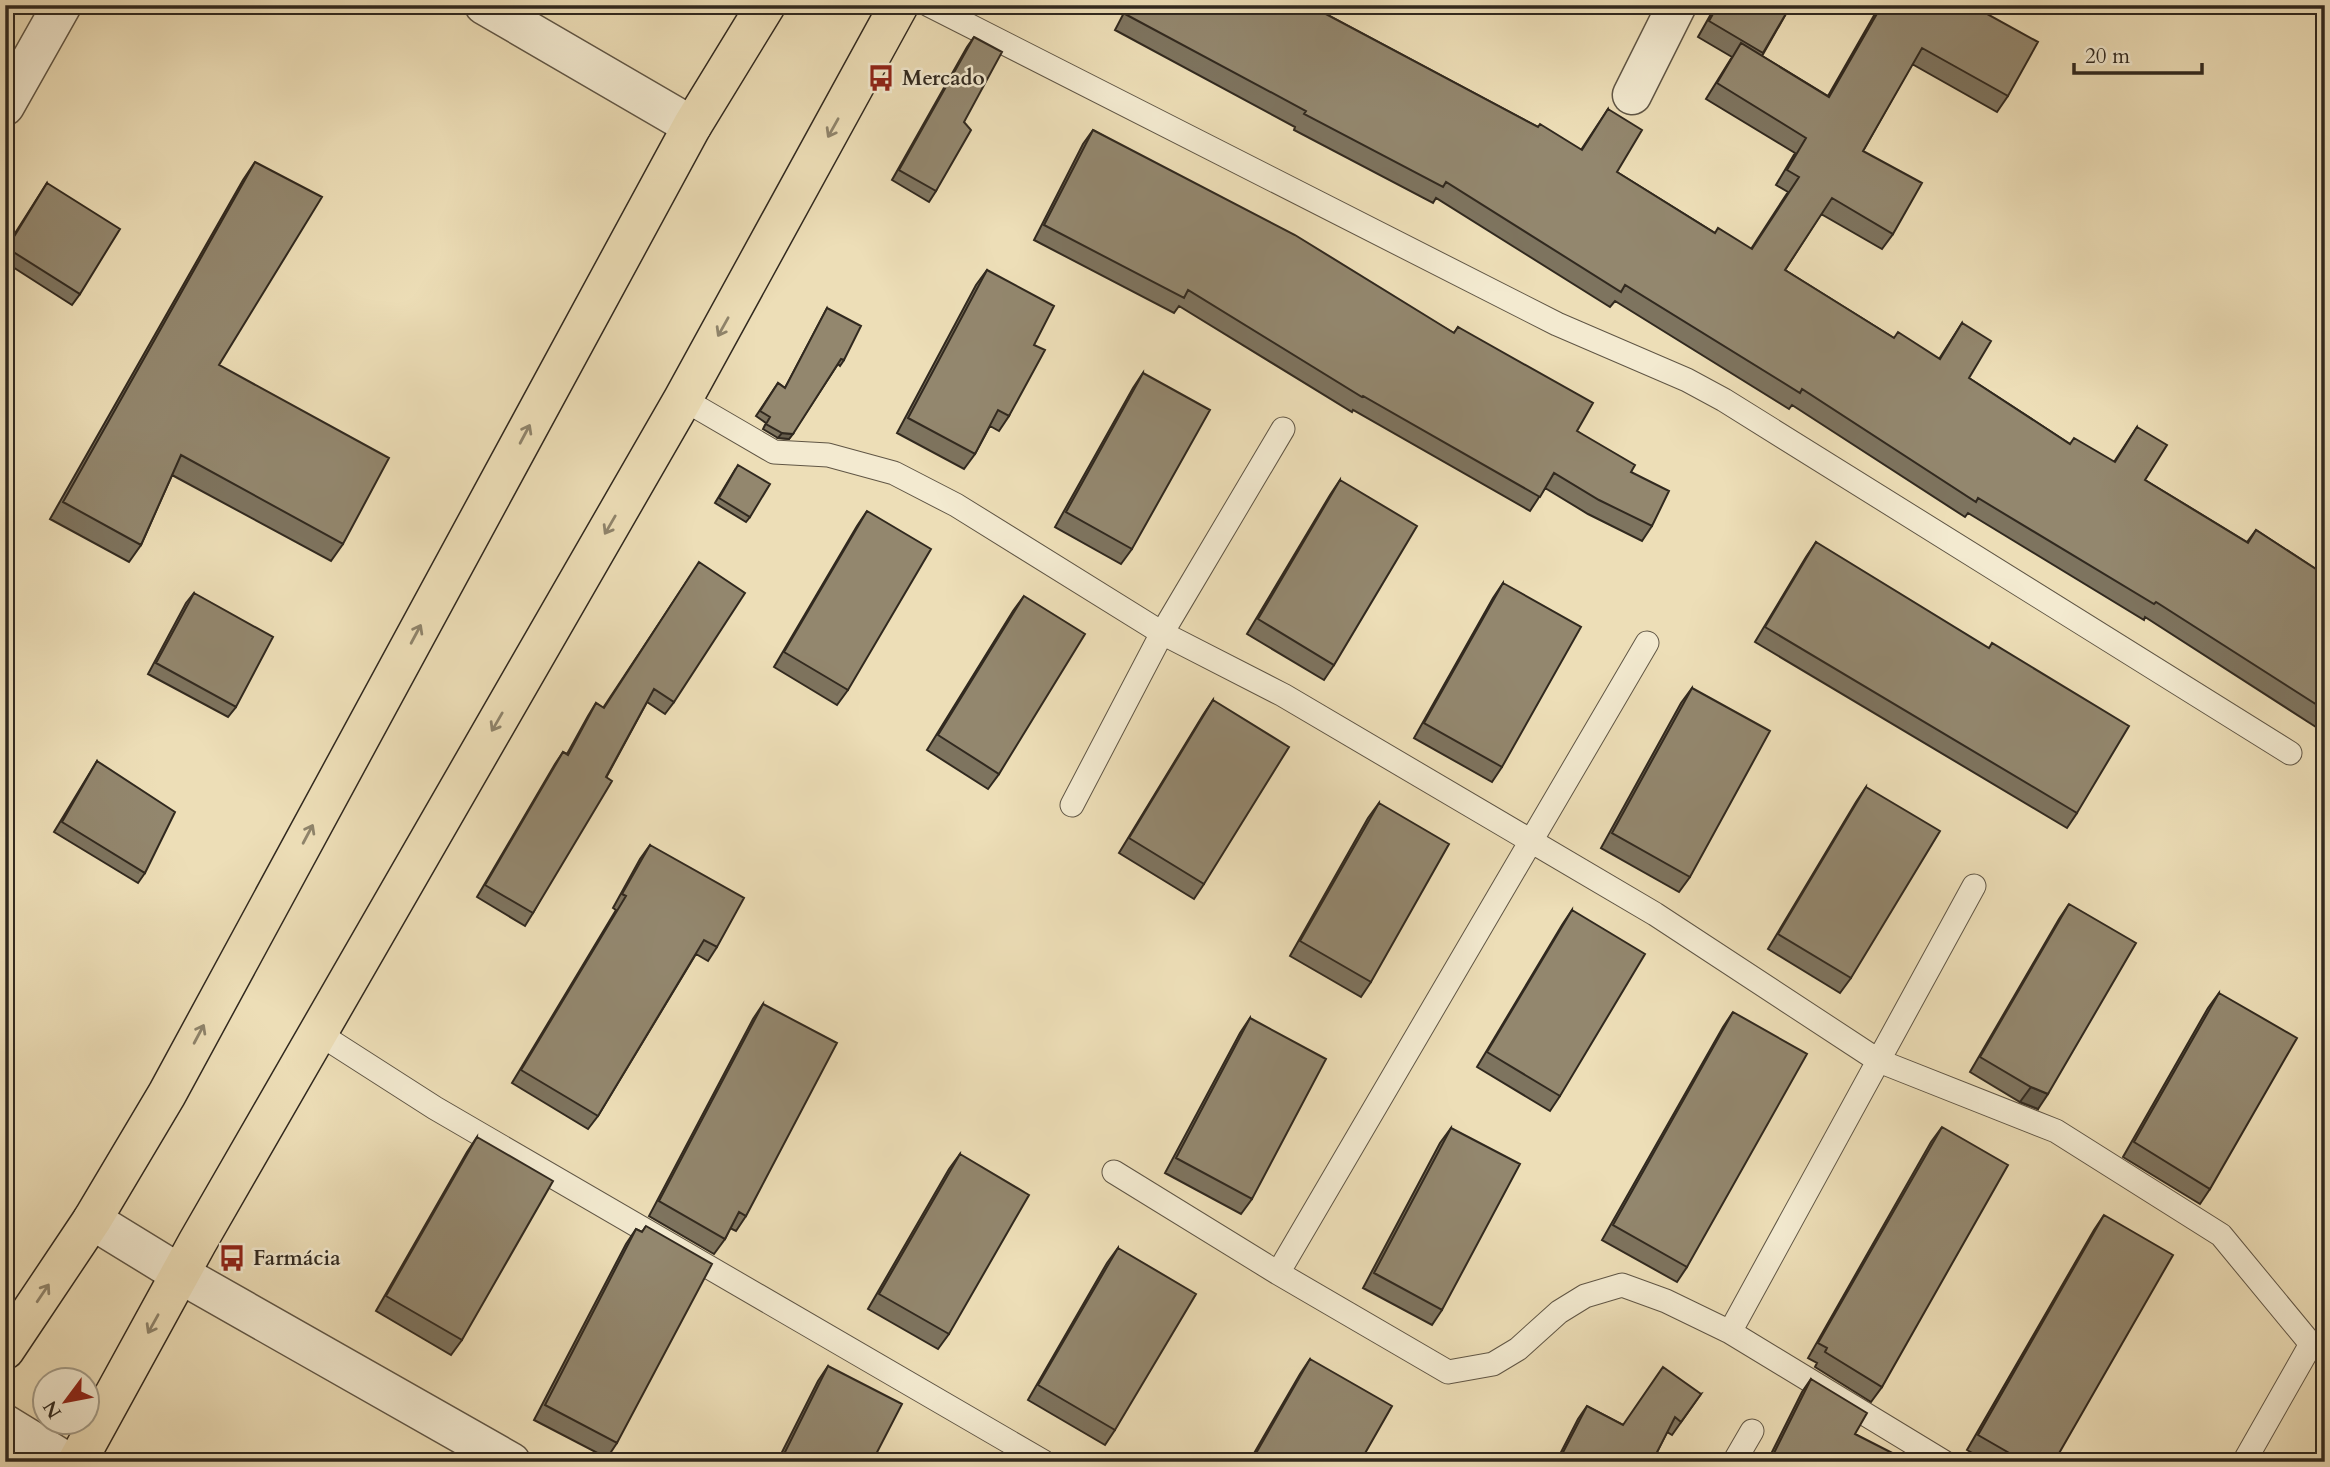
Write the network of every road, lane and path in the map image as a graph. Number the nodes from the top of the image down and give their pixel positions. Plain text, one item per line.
1 (62, 5) edge
2 (484, 5) edge
3 (766, 5) edge
4 (900, 5) edge
5 (929, 5) edge
6 (1677, 5) edge
7 (1632, 95) dead end
8 (5, 106) edge
9 (692, 126) junction
10 (683, 399) junction
11 (1283, 429) dead end
12 (1162, 633) junction
13 (1647, 643) dead end
14 (2290, 753) dead end
15 (1072, 805) dead end
16 (1531, 840) junction
17 (1975, 886) dead end
18 (318, 1033) junction
19 (1879, 1061) junction
20 (1114, 1172) dead end
21 (92, 1220) junction
22 (1278, 1273) junction
23 (180, 1274) junction
24 (1730, 1332) junction
25 (2318, 1347) edge
26 (5, 1350) edge
27 (5, 1424) edge
28 (1752, 1431) dead end
29 (67, 1462) edge
30 (77, 1462) edge
31 (512, 1462) edge
32 (1044, 1462) edge
33 (1734, 1462) edge
34 (1944, 1462) edge
35 (2244, 1462) edge

1 - 8 street
2 - 9 street
3 - 9 highway
4 -> 10 highway
5 - 14 lane
6 - 7 street
21 -> 9 highway
10 - 12 lane
10 -> 18 highway
11 - 12 lane
12 - 15 lane
12 - 16 lane
13 - 16 lane
16 - 19 lane
16 - 22 lane
17 - 19 lane
18 - 23 highway
18 - 32 lane
19 - 24 lane
19 - 25 lane
20 - 22 lane
21 - 23 street
26 -> 21 highway
22 - 24 lane
23 -> 30 highway
23 - 31 street
24 - 34 lane
25 - 35 lane
27 - 29 street
28 - 33 lane

